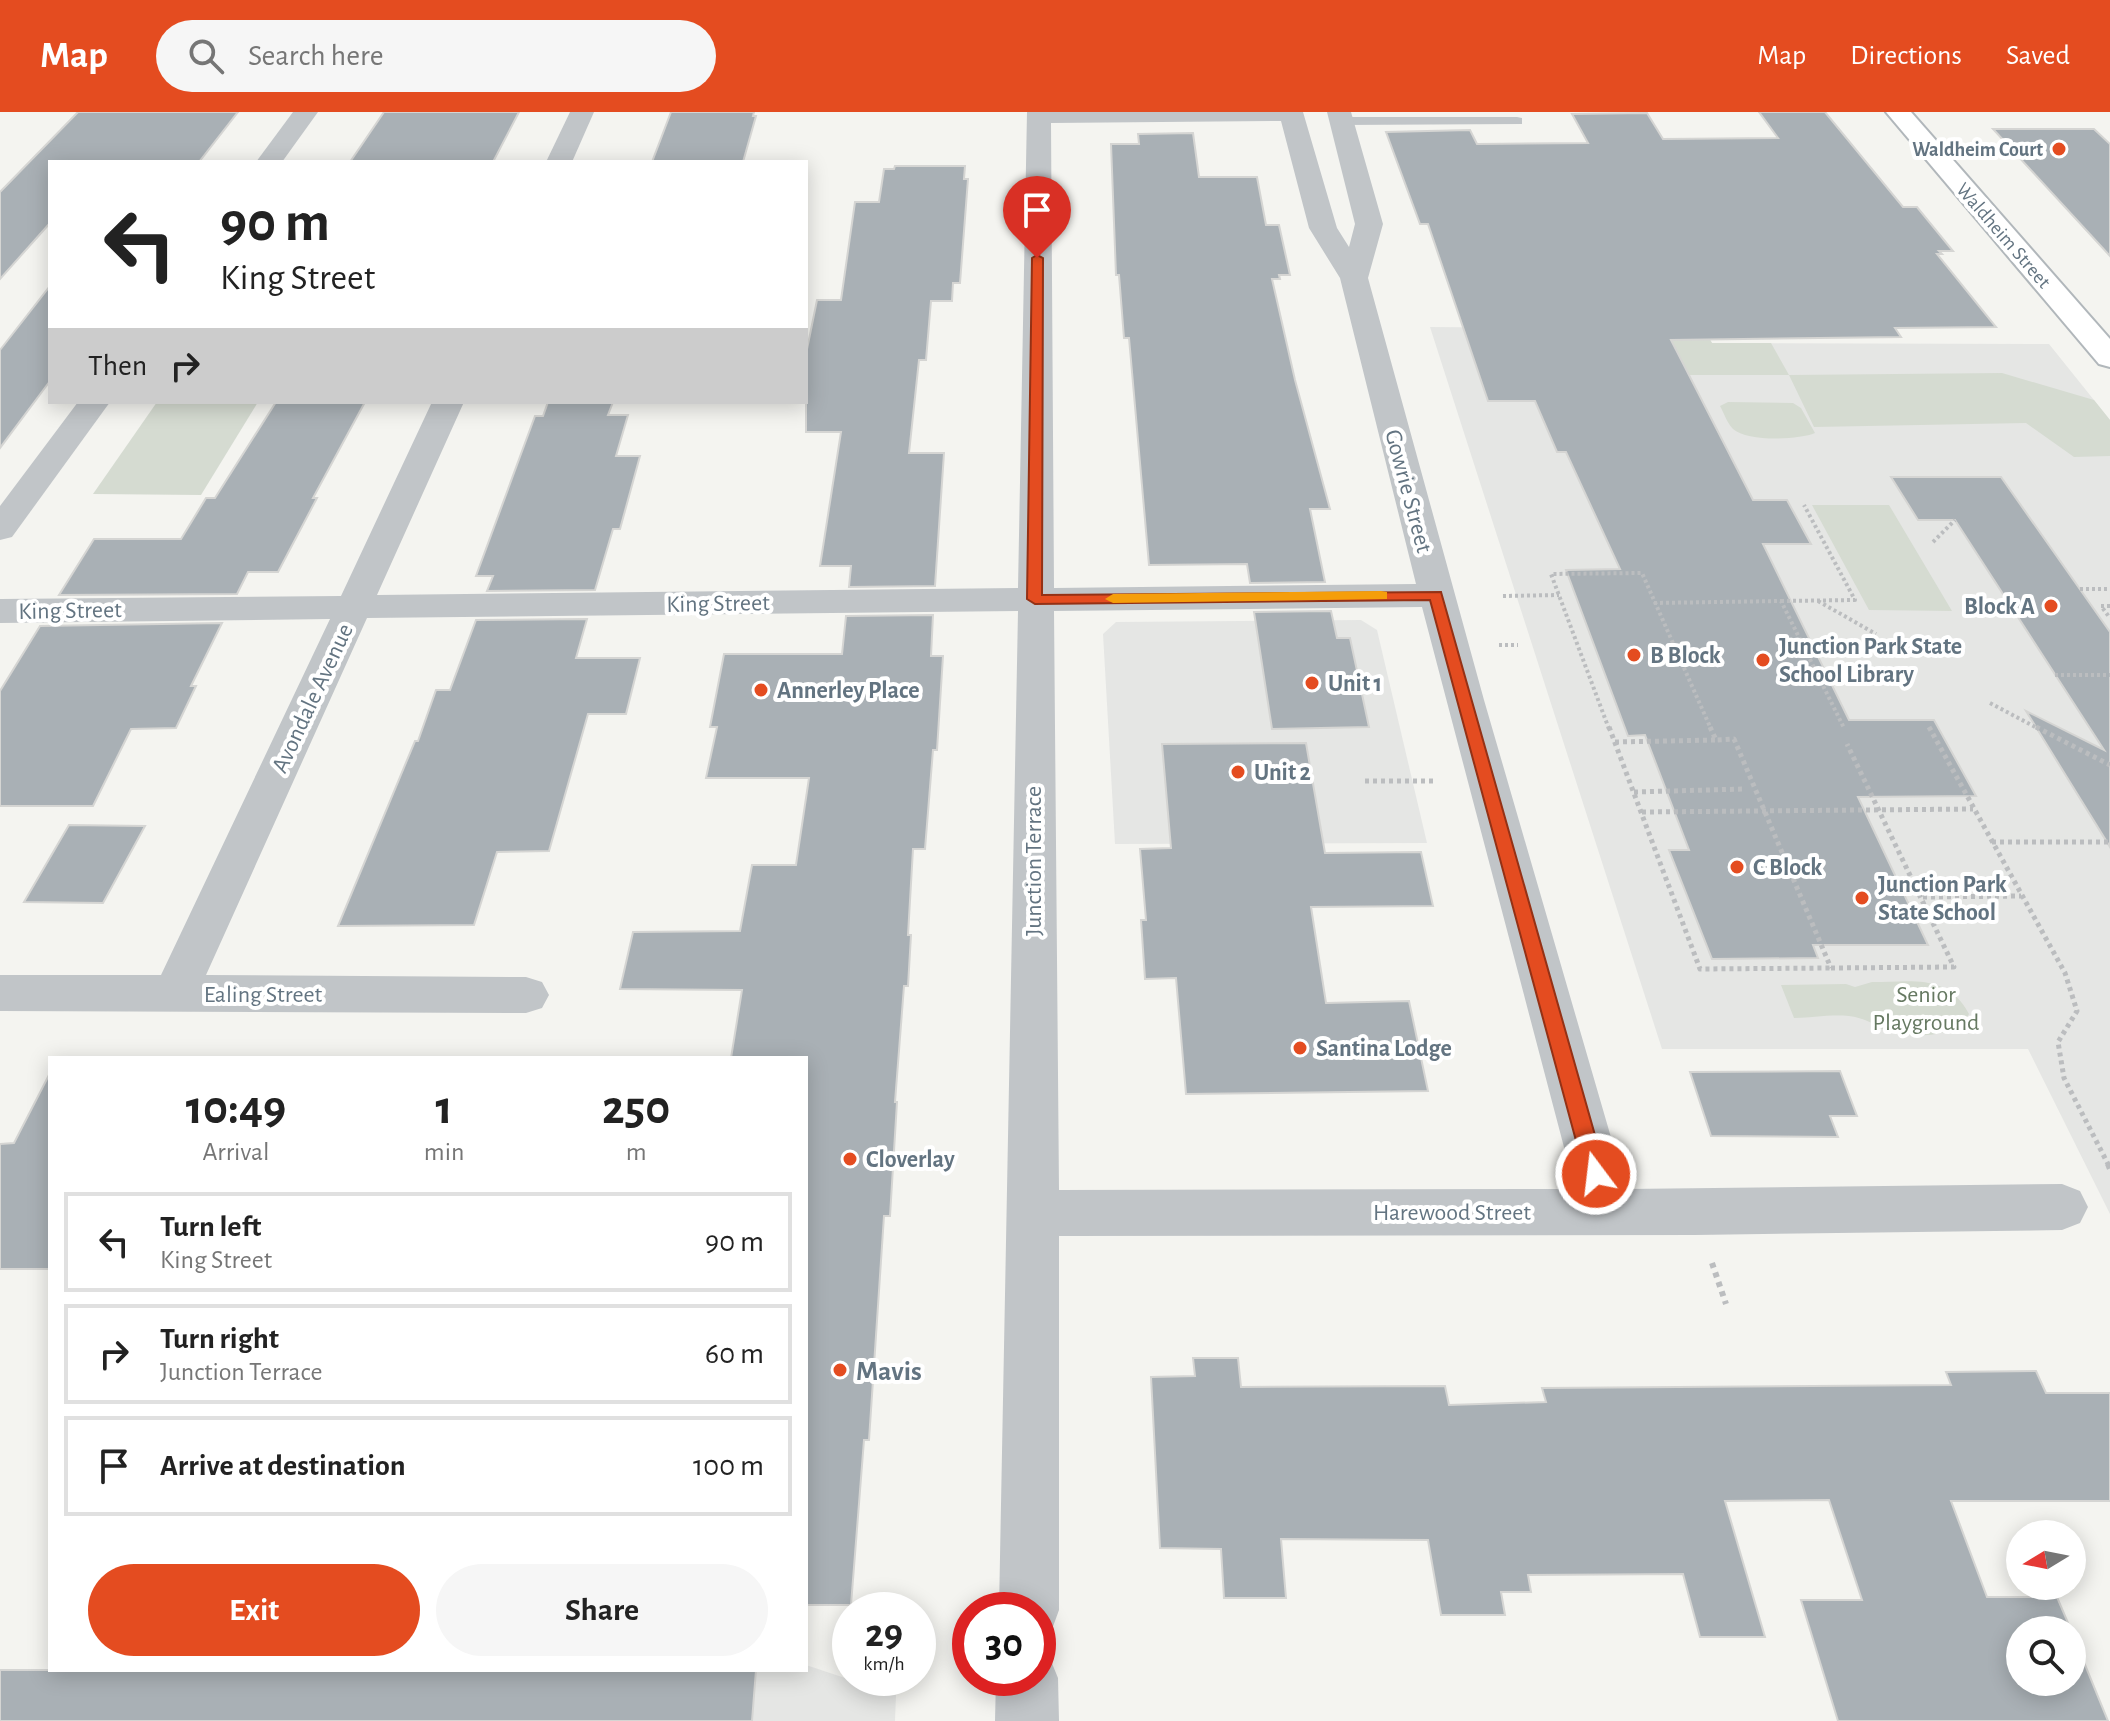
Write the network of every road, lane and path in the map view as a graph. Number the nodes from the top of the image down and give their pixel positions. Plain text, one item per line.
1 (306, 112) edge
2 (582, 112) edge
3 (1898, 112) edge
4 (1291, 113) edge
5 (1039, 114) edge
6 (1340, 116) edge
7 (1517, 121) dead end
8 (270, 160) edge
9 (560, 160) edge
10 (1354, 278) junction
11 (2110, 358) edge
12 (93, 404) edge
13 (447, 404) edge
14 (1804, 505) dead end
15 (1955, 520) dead end
16 (0, 530) edge
17 (1933, 542) dead end
18 (2080, 589) dead end
19 (2110, 589) edge
20 (1436, 595) junction
21 (1559, 595) junction
22 (1503, 596) dead end
23 (1035, 599) junction
24 (1817, 600) junction
25 (1781, 601) junction
26 (1654, 603) junction
27 (2110, 606) edge
28 (354, 607) junction
29 (0, 611) edge
30 (2110, 618) edge
31 (1876, 634) dead end
32 (1492, 645) dead end
33 (1518, 645) dead end
34 (2055, 675) dead end
35 (2110, 675) edge
36 (1990, 703) dead end
37 (1929, 727) dead end
38 (1844, 728) dead end
39 (1716, 740) junction
40 (1615, 742) junction
41 (1847, 744) dead end
42 (2110, 765) edge
43 (1365, 781) dead end
44 (1440, 781) dead end
45 (1744, 789) dead end
46 (1634, 792) junction
47 (1878, 809) junction
48 (1973, 809) junction
49 (1763, 810) junction
50 (1642, 812) junction
51 (1992, 842) junction
52 (2110, 842) edge
53 (2021, 896) junction
54 (1922, 897) junction
55 (1831, 968) junction
56 (0, 993) edge
57 (175, 994) junction
58 (526, 995) dead end
59 (2110, 1169) edge
60 (2062, 1207) dead end
61 (1607, 1212) junction
62 (1035, 1213) junction
63 (1712, 1262) dead end
64 (1726, 1304) dead end
65 (1029, 1592) edge
66 (1027, 1696) edge
67 (1027, 1721) edge

1 - 8 street
2 - 9 street
3 - 11 street, Waldheim Street
4 - 5 street
4 - 10 street, Gowrie Street
5 - 23 street, Junction Terrace
6 - 7 lane
6 - 10 street
10 - 20 street, Gowrie Street
12 - 16 street
13 - 28 street, Avondale Avenue
14 - 24 path
15 - 17 path
18 - 19 path
20 - 23 street, King Street
20 - 61 street, Gowrie Street
21 - 22 path
21 - 26 path
21 - 40 path
23 - 28 street, King Street
23 - 62 street, Junction Terrace
24 - 25 path
24 - 31 path
25 - 26 path
25 - 38 path
26 - 39 path
27 - 30 path
28 - 29 street, King Street
28 - 57 street, Avondale Avenue
32 - 33 path
34 - 35 path
36 - 42 path
37 - 48 path
39 - 40 path
39 - 49 path
40 - 46 path
41 - 47 path
43 - 44 path
45 - 46 path
46 - 50 path
47 - 48 path
47 - 49 path
47 - 54 path
48 - 51 path
49 - 50 path
49 - 55 path
50 - 55 path
51 - 52 path
51 - 53 path
53 - 54 path
53 - 59 path
54 - 55 path
56 - 57 street, Ealing Street
57 - 58 street, Ealing Street
60 - 61 street, Harewood Street
61 - 62 street, Harewood Street
62 - 65 street, Junction Terrace
63 - 64 path
66 - 67 street

